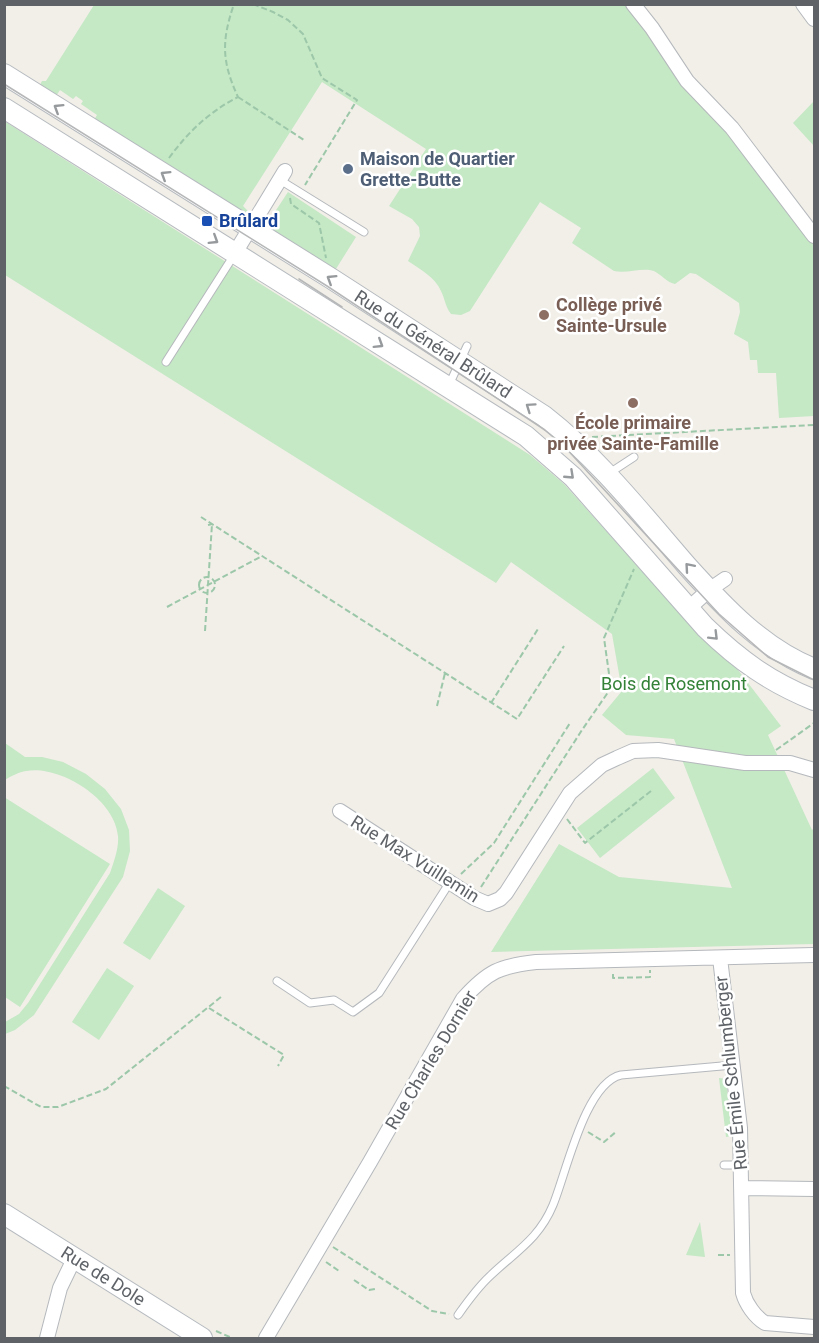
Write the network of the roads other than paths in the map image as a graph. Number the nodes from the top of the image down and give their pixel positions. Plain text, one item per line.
1 (633, 4) edge
2 (804, 4) edge
3 (814, 19) edge
4 (4, 74) edge
5 (4, 108) edge
6 (284, 178) joint
7 (250, 229) junction
8 (364, 232) dead end
9 (814, 236) edge
10 (235, 254) junction
11 (463, 353) junction
12 (166, 362) dead end
13 (448, 387) junction
14 (634, 457) dead end
15 (606, 475) junction
16 (725, 579) dead end
17 (708, 590) junction
18 (689, 608) junction
19 (814, 669) edge
20 (814, 700) edge
21 (814, 770) edge
22 (340, 811) dead end
23 (455, 879) junction
24 (814, 955) edge
25 (720, 958) junction
26 (277, 981) dead end
27 (733, 1065) junction
28 (741, 1165) junction
29 (724, 1166) dead end
30 (742, 1188) junction
31 (814, 1189) edge
32 (4, 1214) edge
33 (75, 1259) junction
34 (458, 1315) road end
35 (814, 1327) edge
36 (200, 1335) edge
37 (47, 1338) edge
38 (266, 1338) edge

1 - 9 street
2 - 3 street
7 -> 4 main road, Rue du Général Brûlard
5 -> 10 main road, Rue du Général Brûlard
6 - 7 street
6 - 8 lane
7 - 10 street
11 -> 7 main road, Rue du Général Brûlard
10 - 12 lane
10 -> 13 main road, Rue du Général Brûlard
11 - 13 lane
15 -> 11 main road, Rue du Général Brûlard
13 -> 18 main road, Rue du Général Brûlard
14 - 15 lane
17 -> 15 main road, Rue du Général Brûlard
16 - 17 street
17 - 18 street
17 - 19 main road, Rue du Général Brûlard
18 -> 20 main road, Rue du Général Brûlard
21 - 23 street, Rue Max Vuillemin
22 - 23 street, Rue Max Vuillemin
23 - 26 lane
24 - 25 street, Rue Charles Dornier
25 - 27 street, Rue Émile Schlumberger
25 - 38 street, Rue Charles Dornier
27 - 28 street, Rue Émile Schlumberger
27 - 34 lane
28 - 29 lane
28 - 30 street, Rue Émile Schlumberger
30 - 31 street, Rue Émile Schlumberger
30 - 35 street, Rue Émile Schlumberger
32 - 33 main road, Rue de Dole
33 - 36 main road, Rue de Dole
33 - 37 street

